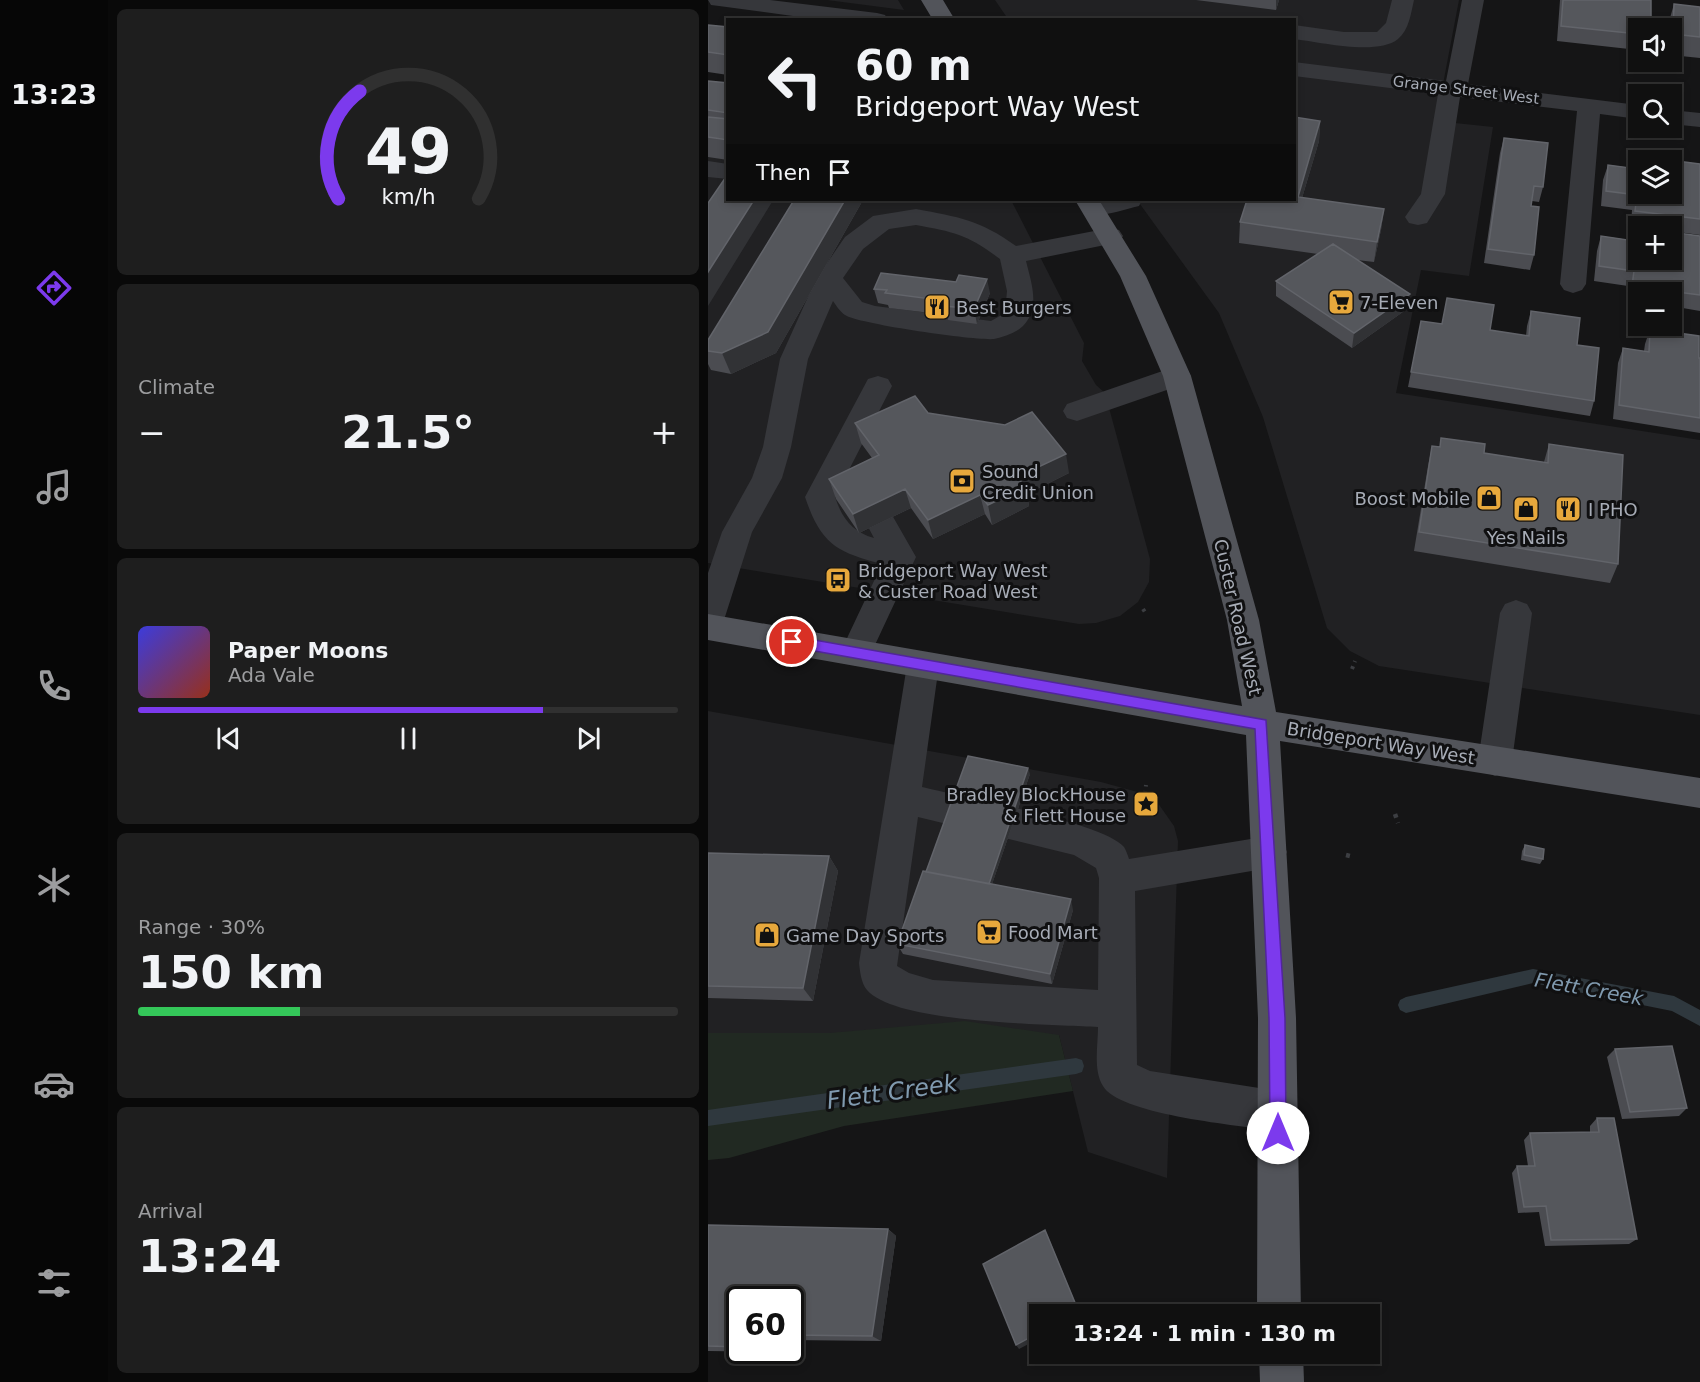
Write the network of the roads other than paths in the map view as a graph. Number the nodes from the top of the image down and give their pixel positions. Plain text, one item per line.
1 (719, 0) edge
2 (932, 0) edge
3 (1403, 0) edge
4 (1473, 0) edge
5 (861, 18) edge
6 (943, 18) edge
7 (1296, 32) edge
8 (1296, 69) edge
9 (1453, 88) junction
10 (1588, 106) junction
11 (1628, 111) edge
12 (1682, 118) edge
13 (1700, 120) edge
14 (708, 169) edge
15 (725, 182) edge
16 (1120, 201) edge
17 (1090, 204) edge
18 (1418, 217) dead end
19 (1110, 236) junction
20 (1012, 255) junction
21 (830, 279) junction
22 (1573, 284) dead end
23 (853, 308) junction
24 (810, 320) junction
25 (1177, 376) junction
26 (878, 386) dead end
27 (1077, 411) dead end
28 (839, 460) junction
29 (859, 487) edge
30 (881, 522) edge
31 (901, 557) junction
32 (1516, 613) dead end
33 (708, 620) edge
34 (708, 627) edge
35 (856, 653) junction
36 (923, 665) junction
37 (1262, 724) junction
38 (1495, 761) junction
39 (1700, 793) edge
40 (903, 798) junction
41 (1269, 852) junction
42 (1117, 878) junction
43 (1117, 1010) junction
44 (1278, 1111) junction
45 (1279, 1304) edge
46 (1281, 1364) edge
47 (1282, 1382) edge

1 - 5 street
2 - 6 main road
3 - 7 street
4 - 9 street
8 - 9 street, Grange Street West
9 - 10 street, Grange Street West
9 - 18 street
10 - 11 street, Grange Street West
10 - 22 street
12 - 13 street
14 - 15 street
16 - 17 street
17 - 19 main road, Custer Road West
19 - 20 street
19 - 25 main road, Custer Road West
20 - 21 street
20 - 23 street
21 - 23 street
21 - 24 street
23 - 24 street
24 - 33 street
25 - 27 street
25 - 37 main road, Custer Road West
26 - 28 street
28 - 29 street
28 - 31 street
30 - 31 street
31 - 35 street
32 - 38 street
34 - 35 main road, Bridgeport Way West
35 - 36 main road, Bridgeport Way West
36 - 37 main road, Bridgeport Way West
36 - 40 street
37 - 38 main road, Bridgeport Way West
37 - 41 main road, Custer Road West
38 - 39 main road, Bridgeport Way West
40 - 42 street
40 - 43 street
41 - 42 street
41 - 44 main road, Custer Road West
42 - 43 street
43 - 44 street
44 - 45 main road, Custer Road West
46 - 47 main road

